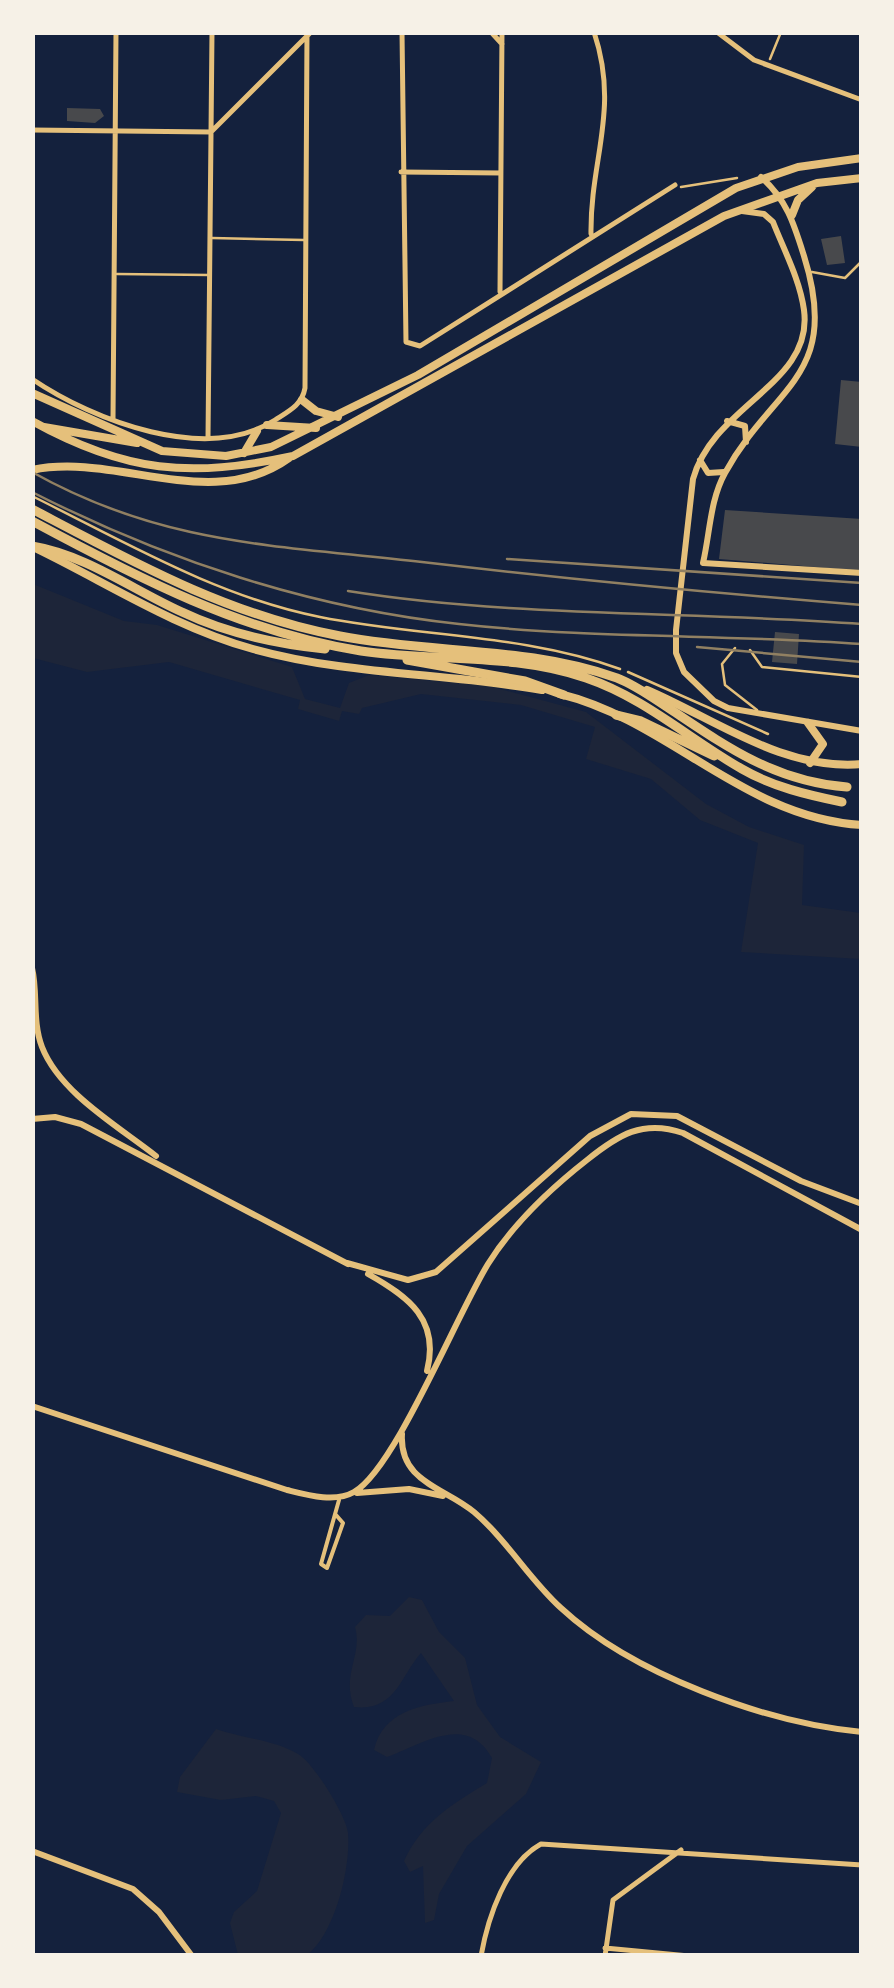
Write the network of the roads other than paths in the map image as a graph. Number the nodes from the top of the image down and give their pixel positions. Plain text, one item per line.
1 (116, 32) edge
2 (212, 32) edge
3 (402, 32) edge
4 (491, 32) edge
5 (502, 32) edge
6 (594, 32) edge
7 (717, 32) edge
8 (308, 34) edge
9 (502, 44) junction
10 (862, 100) edge
11 (32, 130) edge
12 (116, 131) junction
13 (210, 132) junction
14 (862, 158) edge
15 (401, 172) junction
16 (501, 173) junction
17 (761, 178) junction
18 (862, 178) edge
19 (816, 183) junction
20 (674, 185) road end
21 (780, 194) junction
22 (722, 195) junction
23 (732, 213) junction
24 (792, 216) junction
25 (717, 220) junction
26 (773, 222) junction
27 (591, 234) junction
28 (210, 238) junction
29 (306, 240) junction
30 (862, 260) edge
31 (809, 272) junction
32 (114, 274) junction
33 (210, 275) junction
34 (500, 292) junction
35 (32, 380) edge
36 (32, 393) edge
37 (302, 400) junction
38 (338, 417) junction
39 (113, 419) junction
40 (726, 422) junction
41 (32, 424) edge
42 (267, 425) junction
43 (316, 428) junction
44 (257, 431) junction
45 (208, 438) junction
46 (137, 442) junction
47 (746, 443) junction
48 (243, 454) junction
49 (293, 456) junction
50 (700, 458) junction
51 (32, 470) edge
52 (726, 471) junction
53 (32, 509) edge
54 (32, 521) edge
55 (32, 547) edge
56 (862, 573) edge
57 (735, 648) dead end
58 (357, 650) junction
59 (750, 650) dead end
60 (390, 655) junction
61 (862, 677) edge
62 (629, 683) junction
63 (564, 695) junction
64 (616, 714) junction
65 (775, 718) junction
66 (808, 723) junction
67 (862, 731) edge
68 (810, 763) junction
69 (738, 767) junction
70 (862, 768) edge
71 (847, 786) dead end
72 (842, 802) dead end
73 (862, 822) edge
74 (32, 968) edge
75 (35, 1007) edge
76 (32, 1118) edge
77 (164, 1164) junction
78 (861, 1204) edge
79 (862, 1230) edge
80 (347, 1263) junction
81 (424, 1382) junction
82 (32, 1406) edge
83 (402, 1427) junction
84 (350, 1494) junction
85 (339, 1496) junction
86 (454, 1499) junction
87 (336, 1515) junction
88 (862, 1732) edge
89 (680, 1850) junction
90 (32, 1852) edge
91 (862, 1866) edge
92 (605, 1952) edge
93 (192, 1956) edge
94 (481, 1956) edge
95 (689, 1956) edge

1 - 12 street
2 - 13 street
3 - 15 street
4 - 9 street
5 - 9 street
6 - 27 street
7 - 10 street
8 - 13 street
8 - 29 street
9 - 16 street
11 - 12 street
12 - 13 street
12 - 32 street
13 - 28 street
14 - 17 main road
15 - 16 street
15 - 34 street
16 - 34 street
17 - 21 street
17 - 22 main road
18 - 19 main road
19 - 21 main road
19 - 24 main road
20 - 27 street
21 - 23 main road
21 - 24 street
22 - 25 main road
22 - 38 main road
23 - 25 main road
23 - 26 street
24 - 26 street
24 - 31 street
25 - 49 main road
26 - 40 street
27 - 34 street
28 - 29 lane
28 - 33 street
29 - 37 street
30 - 31 lane
31 - 47 street
32 - 33 lane
32 - 39 street
33 - 45 street
35 - 39 street
36 - 46 main road
37 - 38 main road
37 - 42 street
38 - 43 main road
39 - 45 street
40 - 47 street
40 - 50 street
41 - 46 main road
41 - 49 main road
42 - 43 main road
42 - 44 street
43 - 48 main road
44 - 45 street
44 - 48 main road
46 - 48 main road
47 - 52 street
49 - 51 main road
50 - 52 street
50 - 65 street
52 - 56 street
53 - 62 highway
54 - 58 highway
55 - 58 highway
55 - 63 main road
57 - 65 lane
58 - 60 highway
59 - 61 lane
60 - 63 highway
60 - 69 highway
62 - 68 main road
62 - 71 highway
63 - 64 main road
64 - 69 highway
64 - 73 main road
65 - 66 street
66 - 67 street
66 - 68 main road
68 - 70 main road
69 - 72 highway
74 - 75 street
75 - 77 street
76 - 77 street
77 - 80 street
78 - 80 street
79 - 81 street
80 - 81 street
81 - 83 street
82 - 85 street
83 - 84 street
83 - 86 street
84 - 85 street
84 - 86 street
85 - 87 street
86 - 88 street
87 - 87 street
89 - 91 street
89 - 92 street
89 - 94 street
90 - 93 street
92 - 95 street

